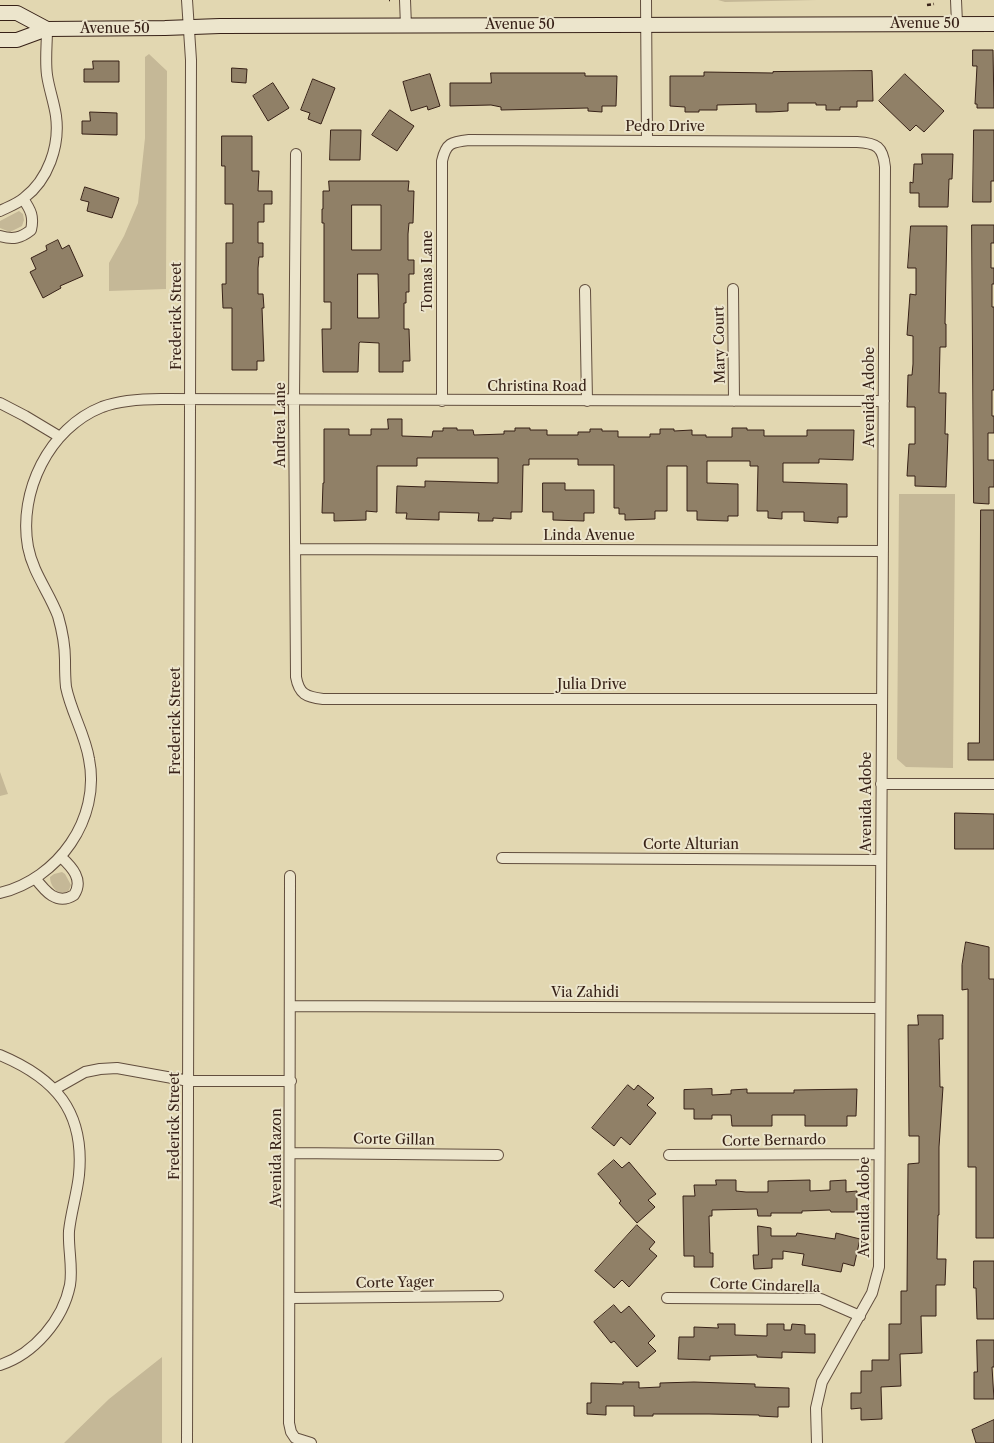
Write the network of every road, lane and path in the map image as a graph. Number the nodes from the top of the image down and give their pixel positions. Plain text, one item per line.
1 (187, 0) edge
2 (405, 0) edge
3 (646, 0) edge
4 (956, 0) edge
5 (934, 4) dead end
6 (927, 5) dead end
7 (0, 13) edge
8 (646, 24) junction
9 (957, 24) junction
10 (994, 24) edge
11 (406, 26) junction
12 (189, 27) junction
13 (47, 29) junction
14 (0, 40) edge
15 (647, 141) junction
16 (449, 144) joint
17 (879, 148) joint
18 (296, 154) dead end
19 (23, 199) junction
20 (0, 211) edge
21 (0, 236) edge
22 (733, 289) dead end
23 (585, 290) dead end
24 (191, 399) junction
25 (294, 400) junction
26 (442, 400) junction
27 (587, 401) junction
28 (734, 401) junction
29 (884, 401) junction
30 (0, 403) edge
31 (60, 437) junction
32 (295, 549) junction
33 (883, 551) junction
34 (303, 693) joint
35 (882, 699) junction
36 (881, 784) junction
37 (994, 784) edge
38 (61, 857) junction
39 (502, 858) dead end
40 (881, 860) junction
41 (290, 876) dead end
42 (35, 878) junction
43 (0, 893) edge
44 (291, 1006) junction
45 (880, 1008) junction
46 (0, 1055) edge
47 (189, 1081) junction
48 (291, 1081) junction
49 (55, 1089) junction
50 (291, 1153) junction
51 (879, 1154) junction
52 (498, 1155) dead end
53 (669, 1155) dead end
54 (498, 1296) dead end
55 (291, 1298) junction
56 (667, 1298) dead end
57 (860, 1316) junction
58 (0, 1365) edge
59 (187, 1443) edge
60 (311, 1443) edge
61 (816, 1443) edge

1 - 12 street, Frederick Street
2 - 11 street
3 - 8 street
4 - 9 street
5 - 6 path
7 - 13 main road, Avenue 50
8 - 9 main road, Avenue 50
8 - 11 main road, Avenue 50
8 - 15 street
9 - 10 main road, Avenue 50
11 - 12 main road, Avenue 50
12 - 13 main road, Avenue 50
12 - 24 street, Frederick Street
13 - 14 main road, Avenue 50
13 - 19 street
15 - 16 street, Pedro Drive
15 - 17 street, Pedro Drive
16 - 26 street, Tomas Lane
17 - 29 street, Avenida Adobe
18 - 25 street, Andrea Lane
19 - 20 street
19 - 21 street
22 - 28 street, Mary Court
23 - 27 street
24 - 25 street, Christina Road
24 - 31 street, Christina Road
24 - 47 street, Frederick Street
25 - 26 street, Christina Road
25 - 32 street, Andrea Lane
26 - 27 street, Christina Road
27 - 28 street, Christina Road
28 - 29 street, Christina Road
29 - 33 street, Avenida Adobe
30 - 31 street
31 - 38 street, Christina Road
32 - 33 street, Linda Avenue
32 - 34 street, Andrea Lane
33 - 35 street, Avenida Adobe
34 - 35 street, Julia Drive
35 - 36 street, Avenida Adobe
36 - 37 street
36 - 40 street, Avenida Adobe
38 - 42 street
38 - 42 street
39 - 40 street, Corte Alturian
40 - 45 street, Avenida Adobe
41 - 44 street, Avenida Razon
42 - 43 street
44 - 45 street, Via Zahidi
44 - 48 street, Avenida Razon
45 - 51 street, Avenida Adobe
46 - 49 street
47 - 48 street
47 - 49 street
47 - 59 street, Frederick Street
48 - 50 street, Avenida Razon
49 - 58 street
50 - 52 street, Corte Gillan
50 - 55 street, Avenida Razon
51 - 53 street, Corte Bernardo
51 - 57 street, Avenida Adobe
54 - 55 street, Corte Yager
55 - 60 street, Avenida Razon
56 - 57 street, Corte Cindarella
57 - 61 street, Avenida Adobe

